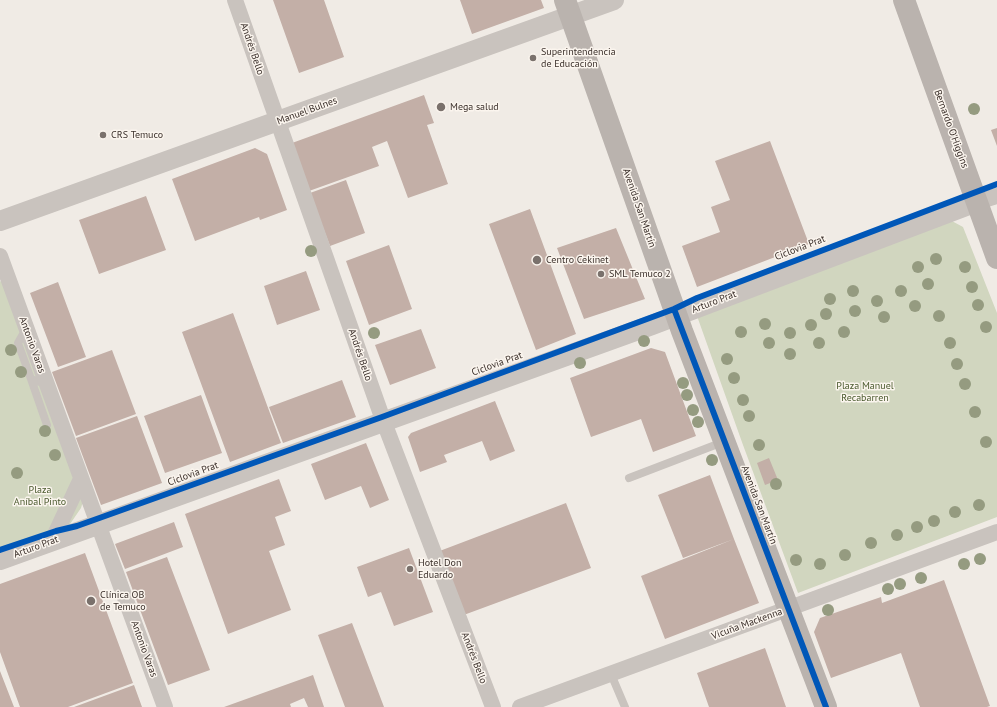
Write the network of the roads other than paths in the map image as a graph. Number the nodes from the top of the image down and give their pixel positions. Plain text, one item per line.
1 (235, 0) edge
2 (614, 0) edge
3 (904, 0) edge
4 (568, 8) edge
5 (278, 121) junction
6 (997, 196) edge
7 (977, 202) junction
8 (0, 221) edge
9 (0, 256) edge
10 (997, 258) edge
11 (5, 279) edge
12 (677, 316) junction
13 (26, 329) junction
14 (31, 379) junction
15 (47, 384) junction
16 (384, 421) junction
17 (47, 425) dead end
18 (724, 442) junction
19 (629, 478) dead end
20 (81, 479) junction
21 (98, 524) junction
22 (997, 532) edge
23 (52, 541) junction
24 (0, 560) edge
25 (788, 609) junction
26 (611, 674) junction
27 (165, 707) edge
28 (493, 707) edge
29 (520, 707) edge
30 (625, 707) edge
31 (826, 707) edge

1 - 5 street, Andrés Bello
2 - 4 street, Manuel Bulnes
3 - 7 main road, Bernardo O'Higgins
4 - 5 street, Manuel Bulnes
4 - 12 main road, Avenida San Martín
5 - 8 street, Manuel Bulnes
5 - 16 street, Andrés Bello
6 - 7 street, Arturo Prat
7 - 10 main road, Bernardo O'Higgins
7 - 12 street, Arturo Prat
9 - 11 street, Antonio Varas
11 - 13 street, Antonio Varas
12 - 16 street, Arturo Prat
12 - 18 main road, Avenida San Martín
13 - 14 lane
13 - 15 street, Antonio Varas
14 - 15 lane
14 - 17 lane
15 - 20 street, Antonio Varas
16 - 21 street, Arturo Prat
16 - 28 street, Andrés Bello
18 - 19 lane
18 - 25 main road, Avenida San Martín
20 - 21 street, Antonio Varas
20 - 23 street
21 - 23 street, Arturo Prat
21 - 27 street, Antonio Varas
22 - 25 street, Vicuña Mackenna
23 - 24 street, Arturo Prat
25 - 26 street, Vicuña Mackenna
25 - 31 main road, Avenida San Martín
26 - 29 street, Vicuña Mackenna
26 - 30 lane

